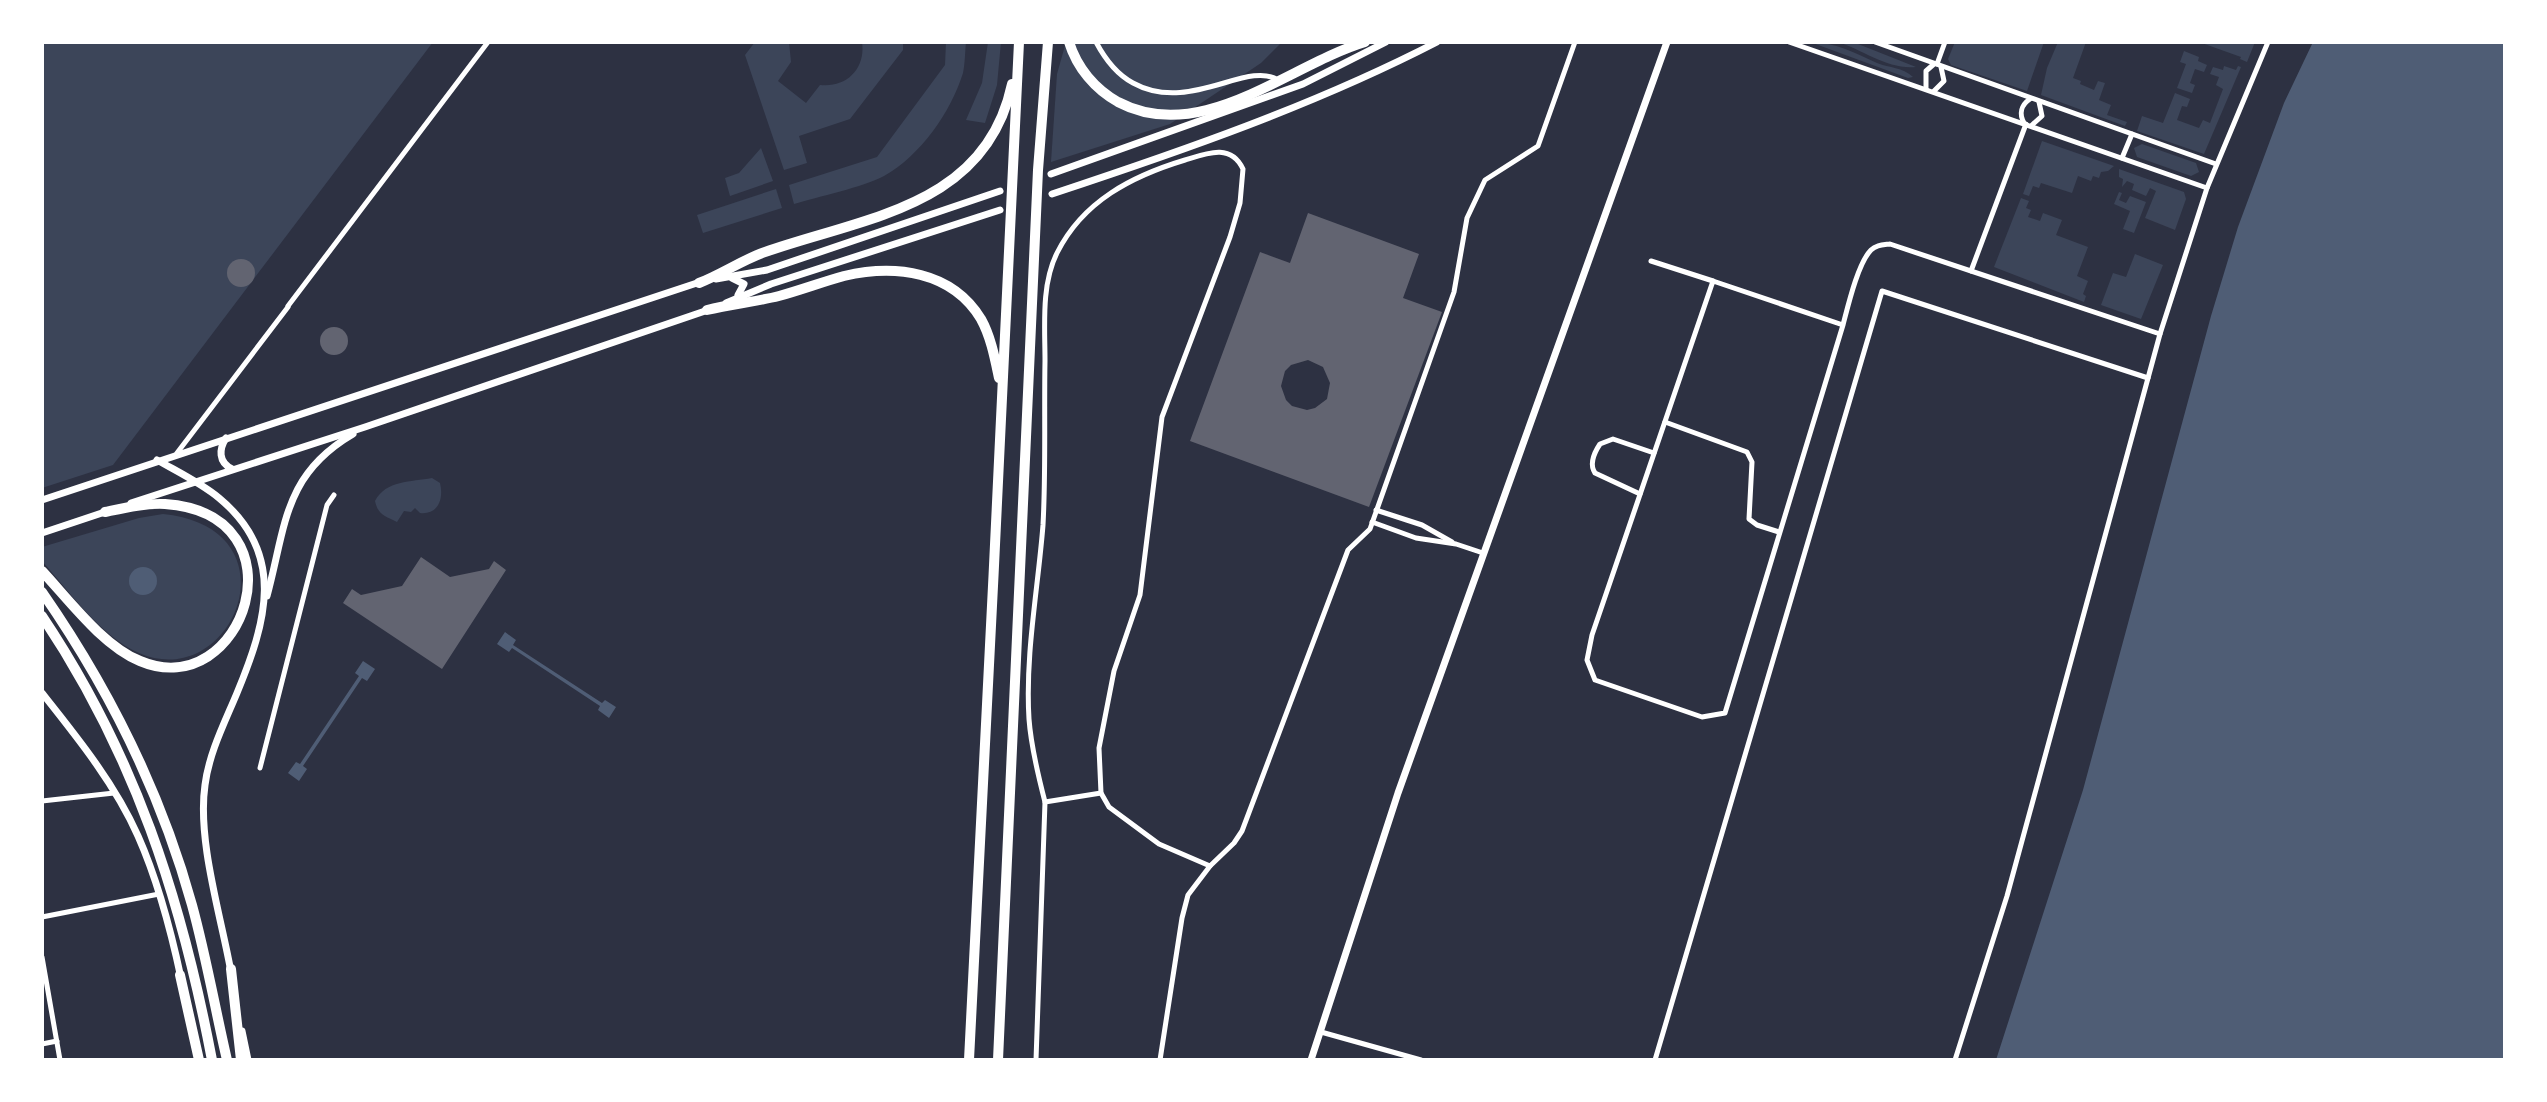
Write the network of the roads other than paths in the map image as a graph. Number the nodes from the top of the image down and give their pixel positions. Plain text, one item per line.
1 (488, 42) edge
2 (1019, 42) edge
3 (1048, 42) edge
4 (1069, 42) edge
5 (1096, 42) edge
6 (1365, 42) edge
7 (1386, 42) edge
8 (1437, 42) edge
9 (1575, 42) edge
10 (1667, 42) edge
11 (1789, 42) edge
12 (1875, 42) edge
13 (1945, 42) edge
14 (2268, 42) edge
15 (1018, 54) junction
16 (1937, 64) junction
17 (1300, 79) junction
18 (1281, 81) junction
19 (1930, 90) junction
20 (2031, 99) junction
21 (1307, 102) junction
22 (2039, 102) junction
23 (2027, 124) junction
24 (2132, 134) junction
25 (2122, 158) junction
26 (2216, 164) junction
27 (1051, 174) dead end
28 (2207, 188) junction
29 (1000, 191) dead end
30 (1052, 194) dead end
31 (1000, 210) dead end
32 (1651, 261) dead end
33 (1971, 271) junction
34 (719, 279) junction
35 (1713, 281) junction
36 (699, 283) junction
37 (729, 301) junction
38 (707, 310) junction
39 (1843, 325) junction
40 (2160, 334) junction
41 (2148, 378) junction
42 (1002, 393) junction
43 (1665, 422) junction
44 (365, 427) junction
45 (226, 438) junction
46 (177, 453) junction
47 (1654, 453) junction
48 (157, 460) junction
49 (233, 470) junction
50 (196, 481) junction
51 (1640, 494) junction
52 (334, 495) dead end
53 (42, 500) edge
54 (1376, 510) junction
55 (105, 512) junction
56 (1372, 522) junction
57 (1779, 532) junction
58 (42, 533) edge
59 (1456, 544) junction
60 (1483, 553) junction
61 (42, 571) edge
62 (42, 592) edge
63 (266, 602) junction
64 (42, 616) edge
65 (42, 693) edge
66 (260, 768) dead end
67 (114, 793) junction
68 (1101, 793) junction
69 (42, 801) edge
70 (1045, 802) junction
71 (1210, 866) junction
72 (159, 894) junction
73 (42, 917) edge
74 (42, 957) edge
75 (231, 969) junction
76 (180, 975) joint
77 (1320, 1031) junction
78 (57, 1041) junction
79 (42, 1044) edge
80 (60, 1060) edge
81 (197, 1060) edge
82 (212, 1060) edge
83 (227, 1060) edge
84 (241, 1060) edge
85 (248, 1060) edge
86 (969, 1060) edge
87 (998, 1060) edge
88 (1036, 1060) edge
89 (1160, 1060) edge
90 (1311, 1060) edge
91 (1421, 1060) edge
92 (1655, 1060) edge
93 (1955, 1060) edge

1 - 46 street
2 - 15 highway
3 - 87 highway
4 - 18 highway
5 - 18 street
6 - 17 highway
7 - 17 main road
8 - 21 main road
9 - 54 street
10 - 60 main road
11 - 19 street
12 - 16 street
13 - 16 street
14 - 26 street
15 - 36 highway
15 - 42 highway
16 - 19 street
16 - 19 street
16 - 20 street
17 - 18 highway
17 - 21 main road
17 - 27 main road
19 - 23 street
20 - 22 street
20 - 23 street
21 - 30 main road
22 - 23 street
22 - 24 street
23 - 25 street
23 - 33 street
24 - 25 street
24 - 26 street
25 - 28 street
26 - 28 street
28 - 40 street
29 - 34 main road
31 - 37 main road
32 - 35 street
33 - 39 street
33 - 40 street
34 - 36 main road
34 - 37 main road
35 - 39 street
35 - 43 street
36 - 45 main road
37 - 38 main road
38 - 42 highway
38 - 44 main road
39 - 57 street
40 - 41 street
41 - 92 street
41 - 93 street
42 - 86 highway
43 - 47 street
43 - 57 street
44 - 49 main road
44 - 63 main road
45 - 46 main road
45 - 49 main road
46 - 48 main road
47 - 51 street
47 - 51 street
48 - 50 main road
48 - 53 main road
49 - 50 main road
50 - 55 main road
50 - 63 main road
51 - 57 street
52 - 66 street
54 - 56 street
54 - 59 street
55 - 58 main road
55 - 61 highway
56 - 59 street
56 - 71 street
59 - 60 street
60 - 77 main road
62 - 83 highway
63 - 75 main road
64 - 82 highway
65 - 67 main road
67 - 69 street
67 - 72 main road
68 - 70 street
68 - 70 street
68 - 71 street
70 - 88 street
71 - 89 street
72 - 73 street
72 - 76 main road
74 - 78 street
75 - 84 highway
75 - 85 main road
76 - 81 highway
77 - 90 main road
77 - 91 street
78 - 79 street
78 - 80 street

